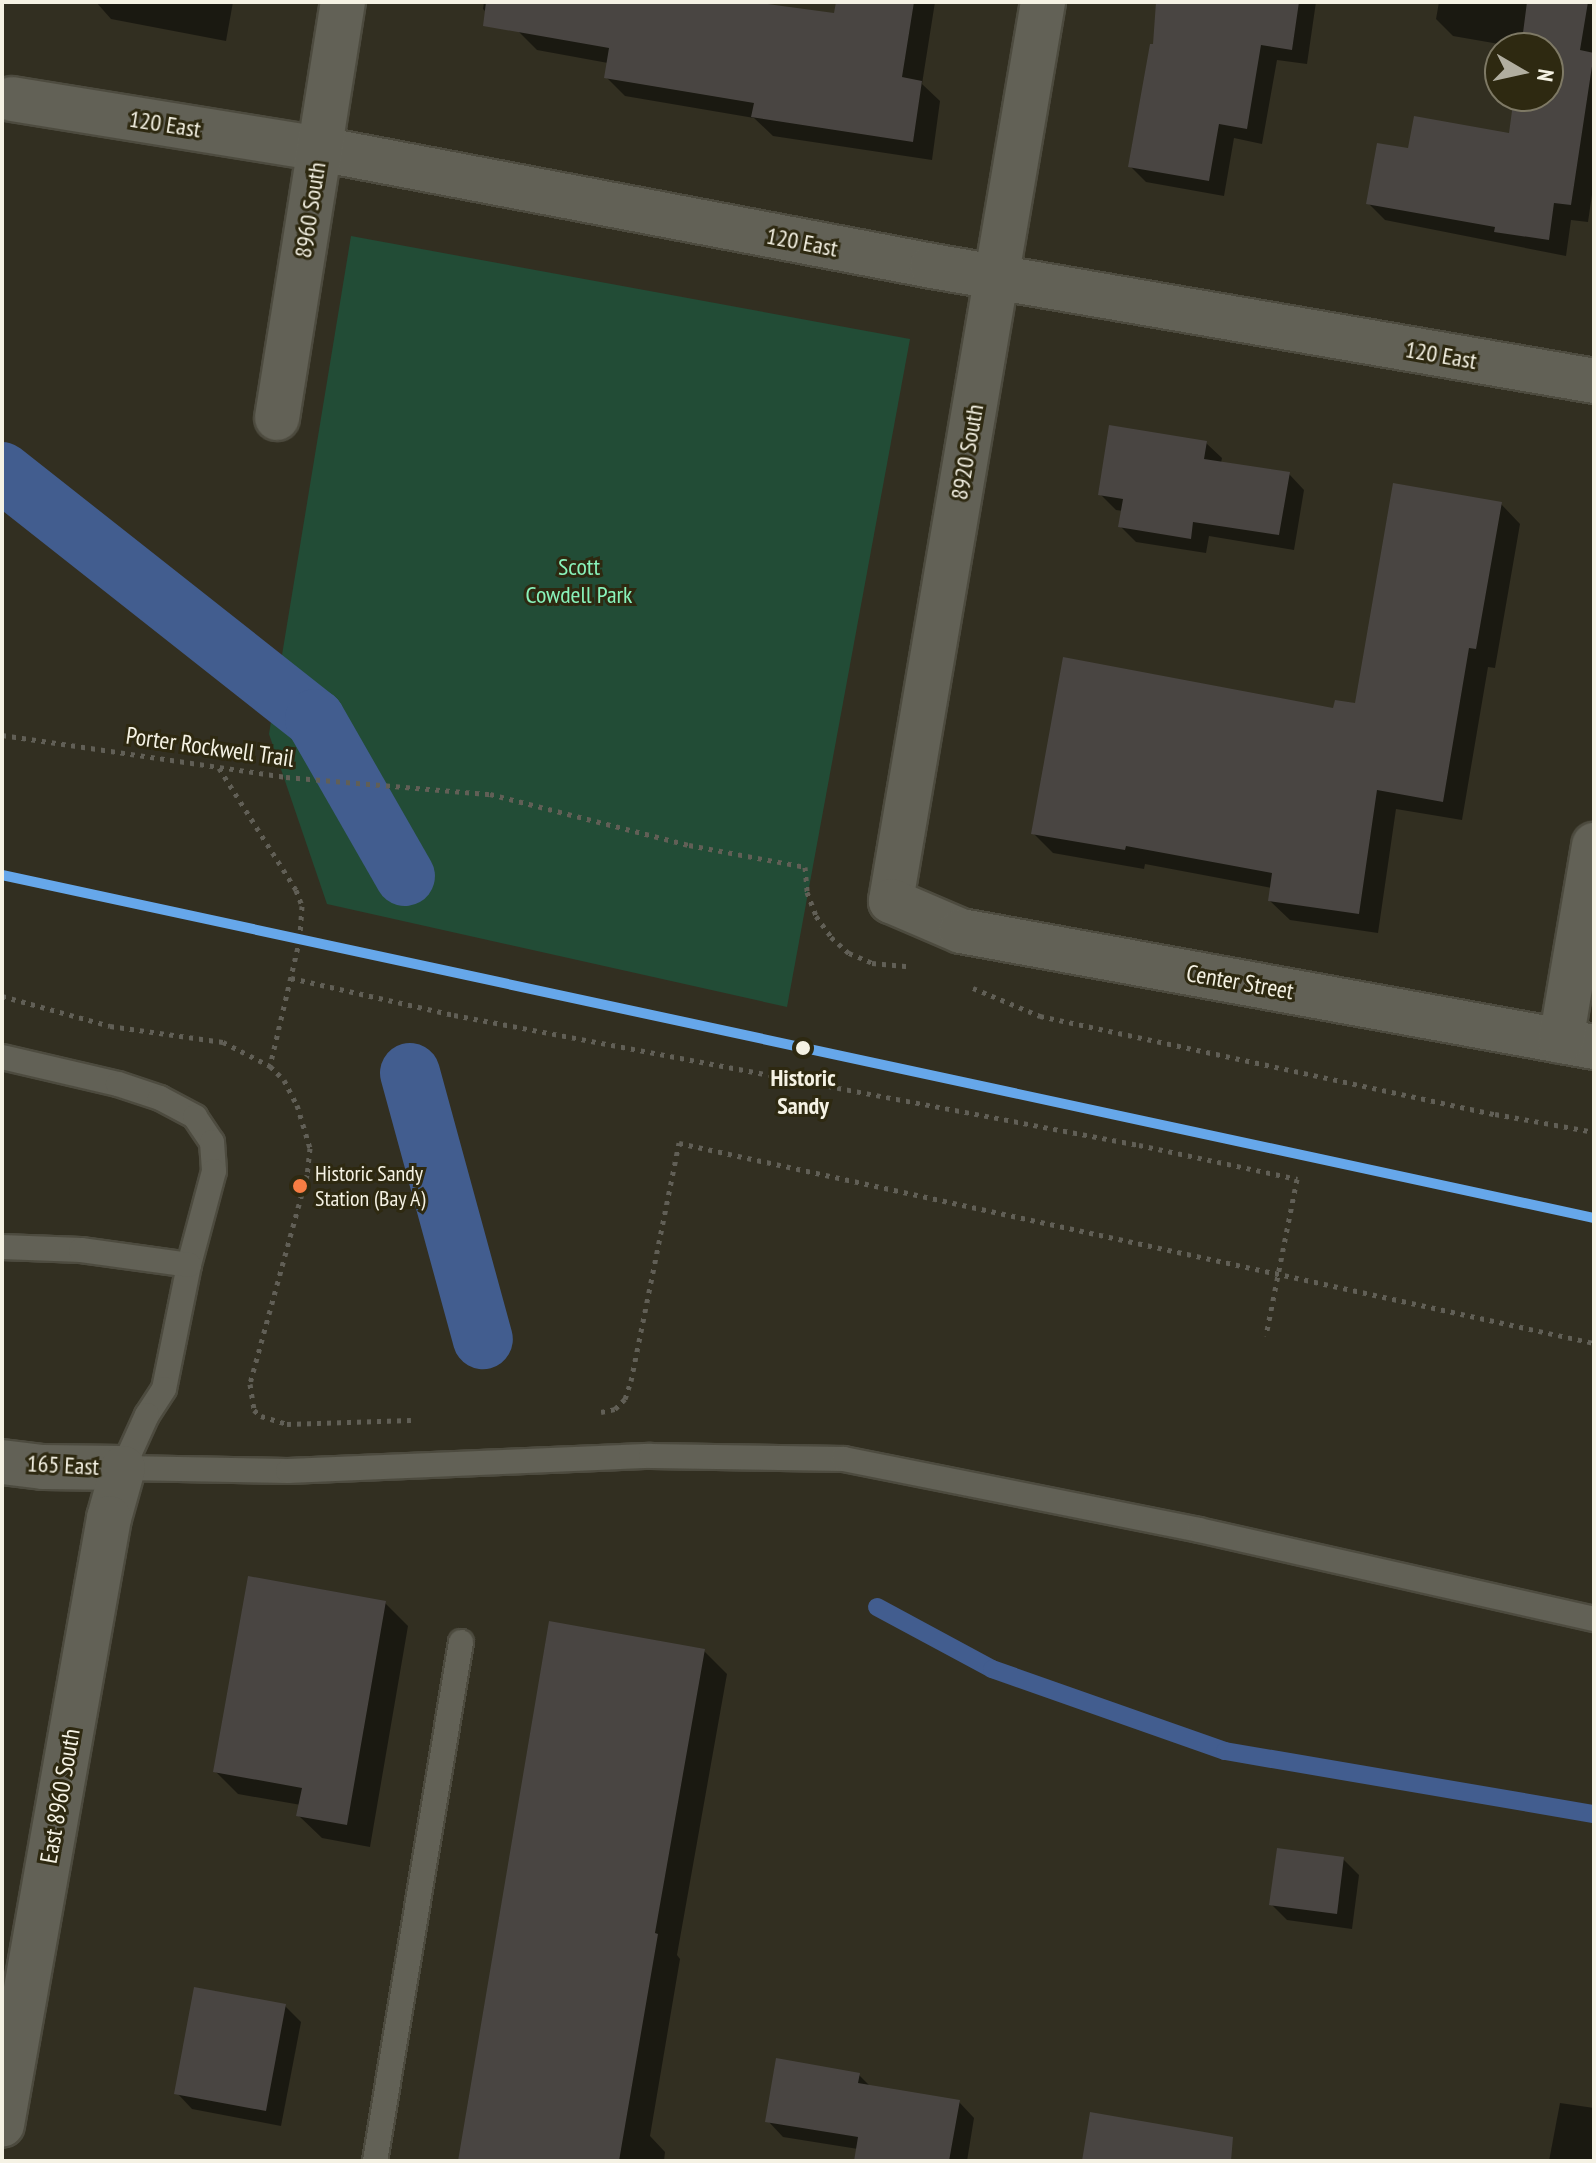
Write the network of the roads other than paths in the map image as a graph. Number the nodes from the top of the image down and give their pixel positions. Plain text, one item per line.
1 (343, 2) edge
2 (1043, 2) edge
3 (12, 99) dead end
4 (320, 149) junction
5 (997, 278) junction
6 (1594, 381) edge
7 (277, 418) dead end
8 (1594, 845) edge
9 (891, 901) joint
10 (1578, 1044) edge
11 (2, 1057) edge
12 (2, 1247) edge
13 (189, 1265) junction
14 (2, 1462) edge
15 (123, 1468) junction
16 (1594, 1619) edge
17 (461, 1642) dead end
18 (2, 2125) edge
19 (375, 2161) edge

1 - 4 street, 8960 South
2 - 5 street, 8920 South
3 - 4 street, 120 East
4 - 5 street, 120 East
4 - 7 street, 8960 South
5 - 6 street, 120 East
5 - 9 street, 8920 South
8 - 10 street
9 - 10 street, Center Street
11 - 13 lane
12 - 13 lane
13 - 15 lane
14 - 15 street, 165 East
15 - 16 lane
15 - 18 street, East 8960 South
17 - 19 lane

